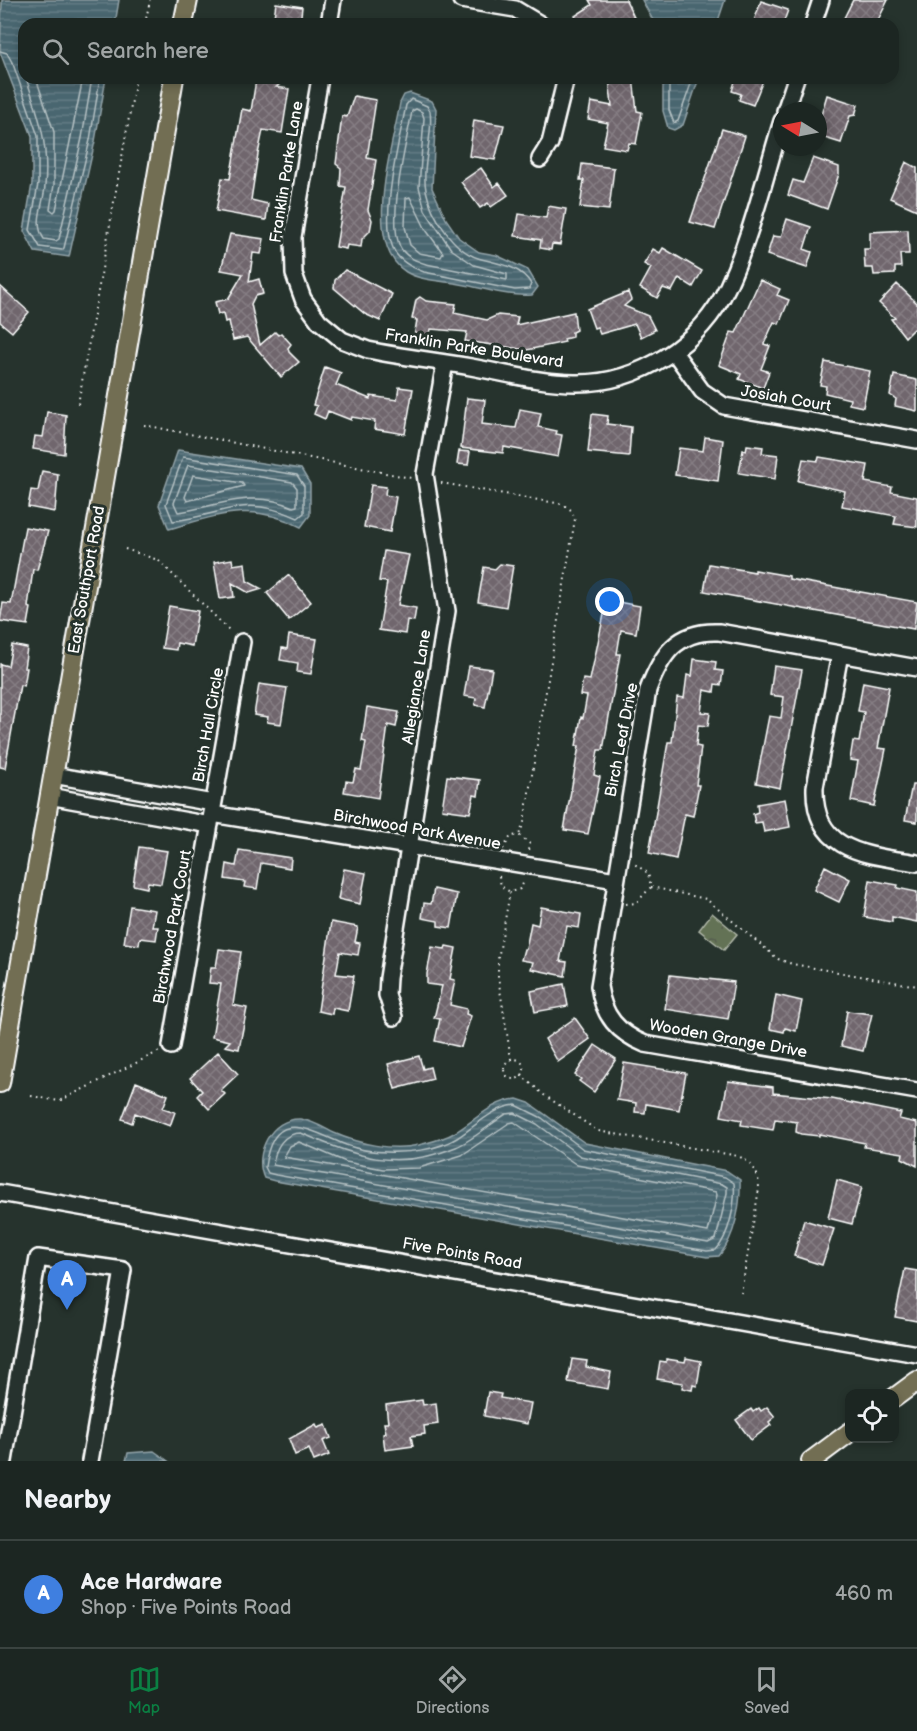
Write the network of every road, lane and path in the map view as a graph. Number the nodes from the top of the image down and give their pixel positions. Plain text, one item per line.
1 (150, 0) edge
2 (188, 0) edge
3 (333, 0) edge
4 (461, 0) edge
5 (821, 0) edge
6 (146, 18) edge
7 (184, 18) edge
8 (330, 18) edge
9 (530, 18) edge
10 (815, 18) edge
11 (135, 84) edge
12 (173, 84) edge
13 (319, 84) edge
14 (565, 84) edge
15 (794, 84) edge
16 (788, 102) edge
17 (773, 148) edge
18 (540, 159) dead end
19 (307, 305) joint
20 (674, 352) junction
21 (446, 363) junction
22 (78, 404) dead end
23 (917, 440) edge
24 (125, 549) dead end
25 (242, 642) joint
26 (840, 654) junction
27 (917, 668) edge
28 (53, 775) junction
29 (49, 796) junction
30 (212, 814) junction
31 (409, 848) junction
32 (503, 849) dead end
33 (529, 857) dead end
34 (628, 862) dead end
35 (917, 863) edge
36 (499, 874) dead end
37 (526, 874) dead end
38 (616, 880) junction
39 (651, 887) junction
40 (510, 892) junction
41 (620, 903) dead end
42 (917, 986) edge
43 (394, 1017) dead end
44 (171, 1046) joint
45 (511, 1059) junction
46 (521, 1075) junction
47 (0, 1083) edge
48 (917, 1091) edge
49 (31, 1096) dead end
50 (0, 1193) edge
51 (741, 1293) dead end
52 (917, 1354) edge
53 (917, 1381) edge
54 (899, 1394) edge
55 (845, 1435) edge
56 (4, 1461) edge
57 (90, 1461) edge
58 (811, 1461) edge

1 - 6 path
2 - 7 main road
3 - 8 street
4 - 9 street
5 - 10 street
11 - 22 path
12 - 28 main road, East Southport Road
13 - 19 street, Franklin Parke Lane
14 - 18 street
15 - 16 street
17 - 20 street, Franklin Parke Boulevard
19 - 21 street, Franklin Parke Boulevard
20 - 21 street, Franklin Parke Boulevard
20 - 23 street, Josiah Court
21 - 31 street, Allegiance Lane
24 - 25 path
25 - 30 street, Birch Hall Circle
26 - 27 street, Birch Leaf Drive
26 - 35 street
26 - 38 street, Birch Leaf Drive
28 - 29 main road, East Southport Road
28 - 30 street, Birchwood Park Avenue
29 - 30 street, Birchwood Park Avenue
29 - 47 main road, East Southport Road
30 - 31 street, Birchwood Park Avenue
30 - 44 street, Birchwood Park Court
31 - 38 street, Birchwood Park Avenue
31 - 43 street, Allegiance Lane
32 - 33 path
34 - 39 path
36 - 40 path
37 - 40 path
38 - 48 street, Wooden Grange Drive
39 - 41 path
39 - 42 path
40 - 45 path
44 - 49 path
45 - 46 path
45 - 46 path
46 - 51 path
50 - 52 street, Five Points Road
53 - 54 main road
55 - 58 main road
56 - 57 street

